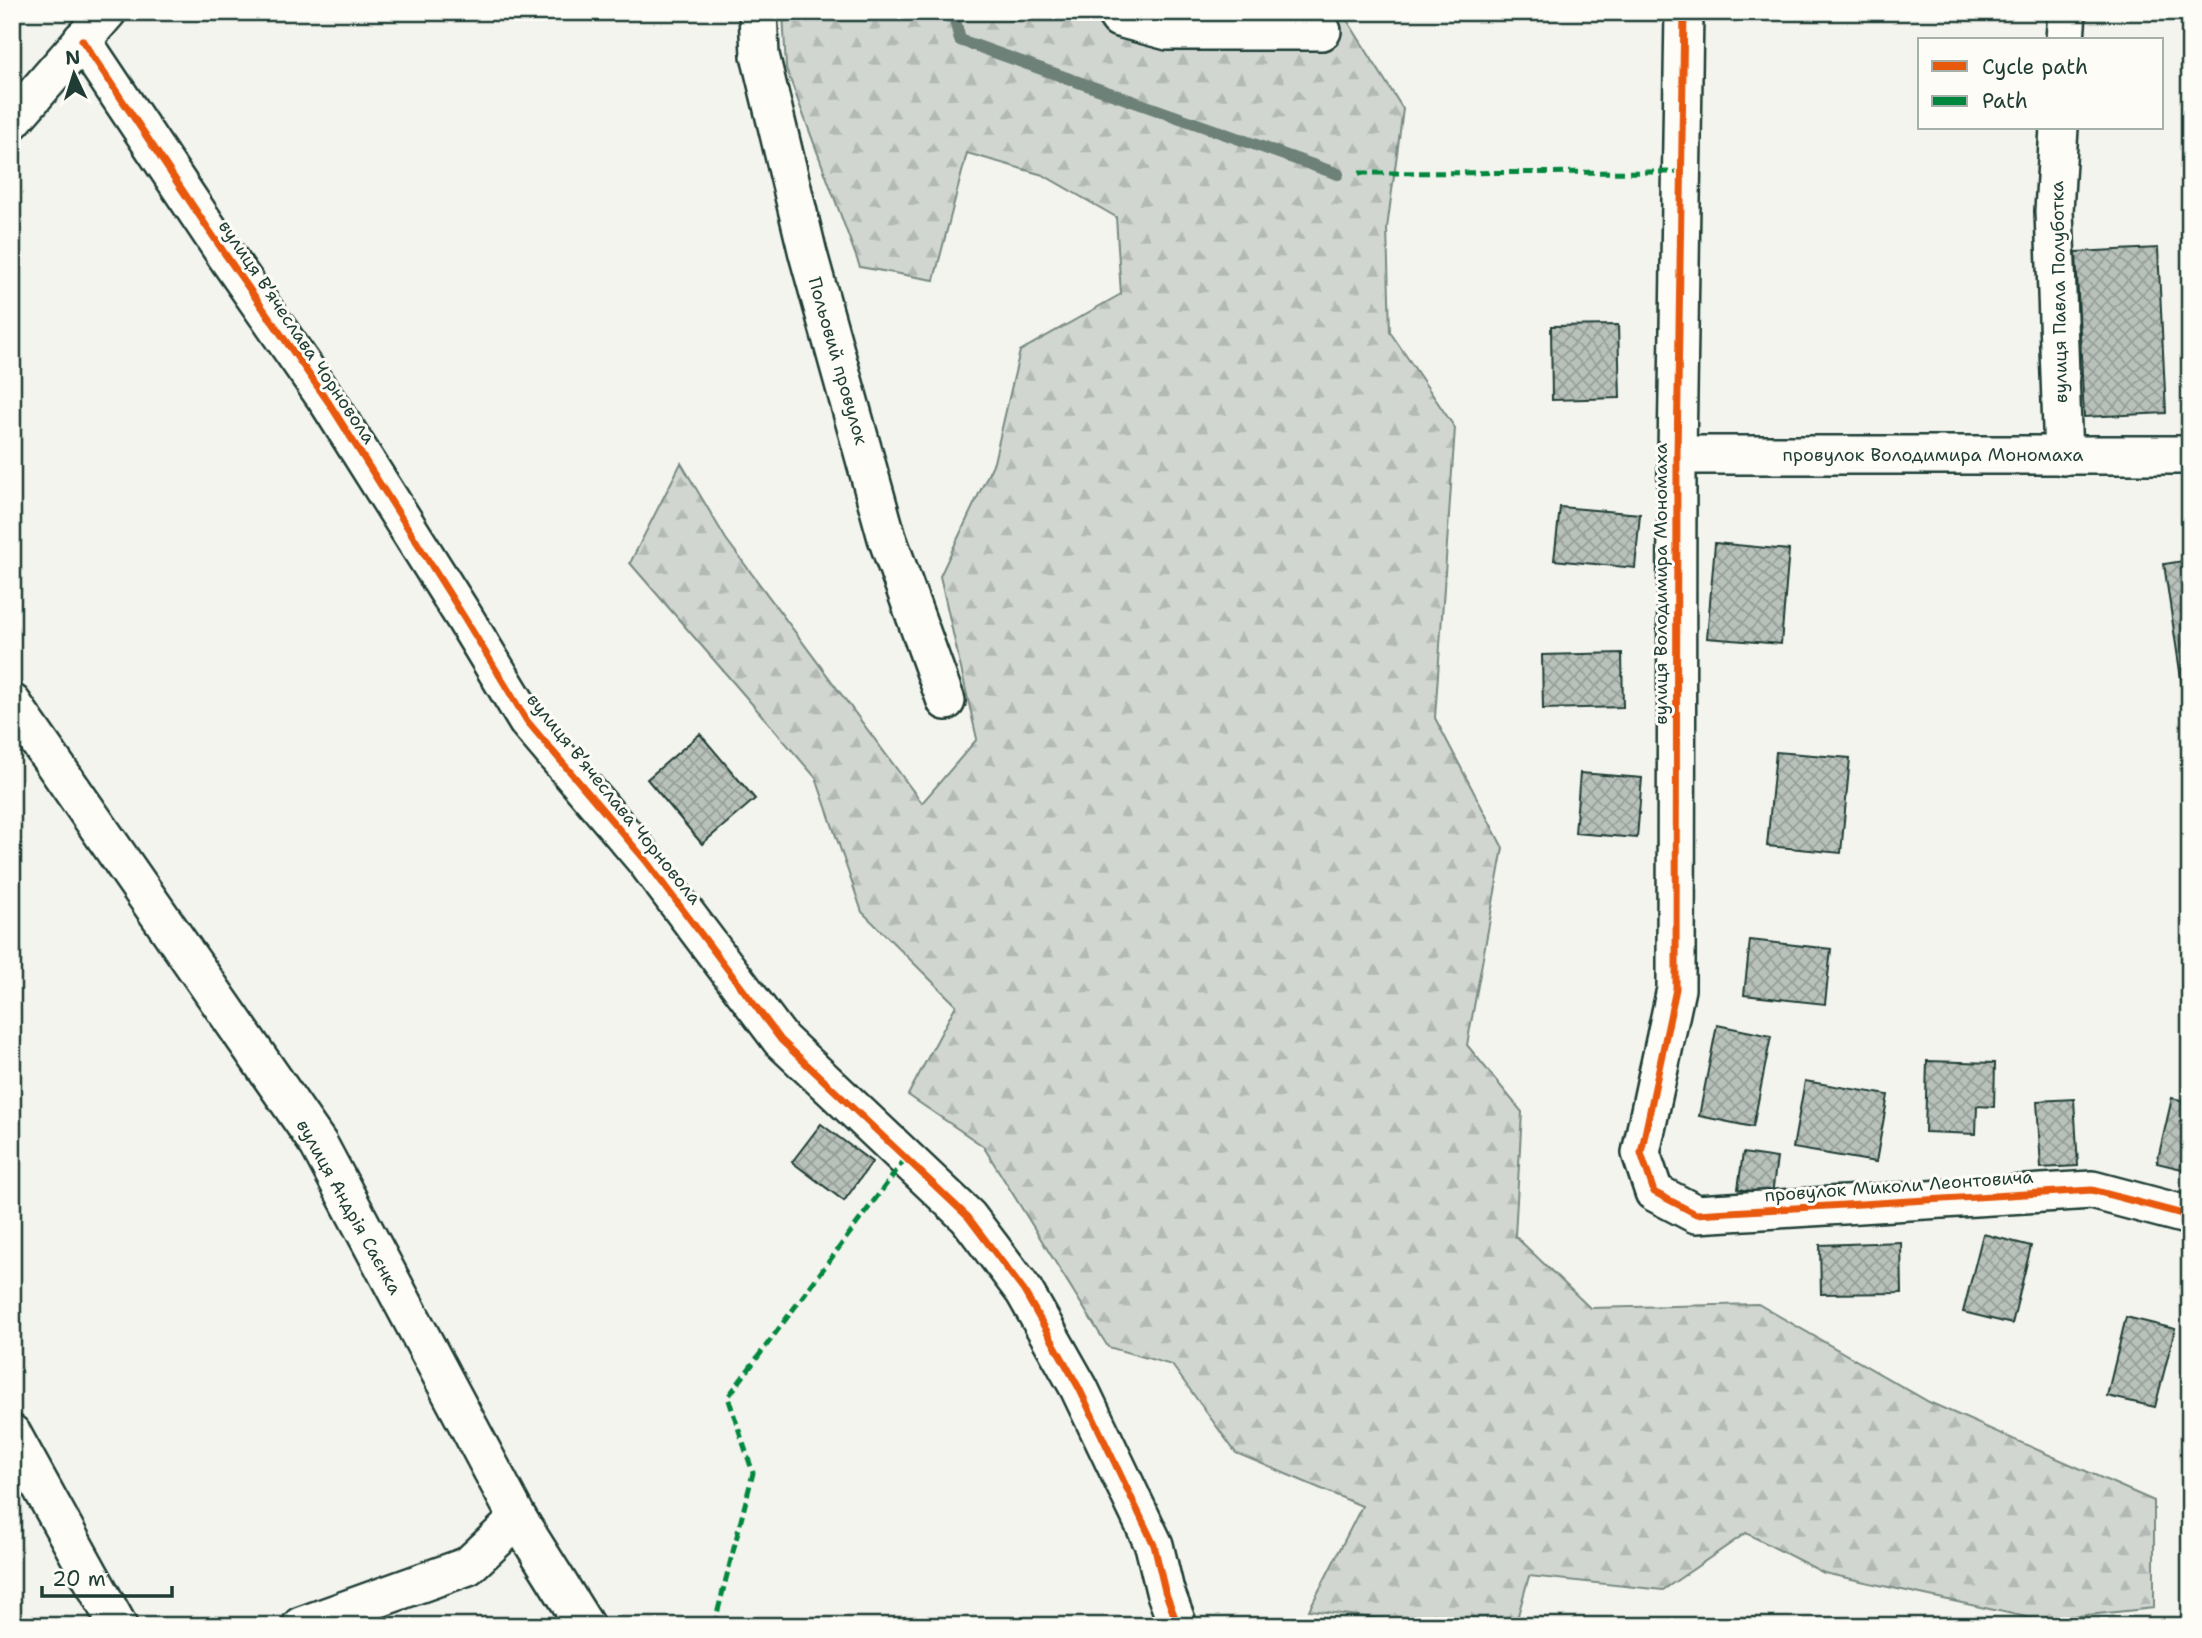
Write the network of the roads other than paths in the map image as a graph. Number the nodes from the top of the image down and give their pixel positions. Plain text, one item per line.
1 (107, 12) edge
2 (758, 12) edge
3 (1115, 12) edge
4 (1684, 12) edge
5 (2067, 12) edge
6 (1322, 32) dead end
7 (2065, 38) edge
8 (82, 40) junction
9 (12, 121) edge
10 (2059, 130) edge
11 (1677, 455) junction
12 (2063, 456) junction
13 (2190, 456) edge
14 (946, 701) dead end
15 (12, 703) edge
16 (1641, 1153) joint
17 (2190, 1216) edge
18 (12, 1434) edge
19 (518, 1519) junction
20 (118, 1626) edge
21 (301, 1626) edge
22 (585, 1626) edge
23 (1178, 1626) edge

1 - 8 street
2 - 14 street, Польовий провулок
3 - 6 street
4 - 11 street, вулиця Володимира Мономаха
5 - 7 street
8 - 9 street
8 - 23 street, вулиця Вʼячеслава Чорновола
10 - 12 street, вулиця Павла Полуботка
11 - 12 street, провулок Володимира Мономаха
11 - 16 street, вулиця Володимира Мономаха
12 - 13 street, провулок Володимира Мономаха
15 - 19 street, вулиця Андрія Саєнка
16 - 17 street, провулок Миколи Леонтовича
18 - 20 street
19 - 21 street
19 - 22 street, вулиця Андрія Саєнка

